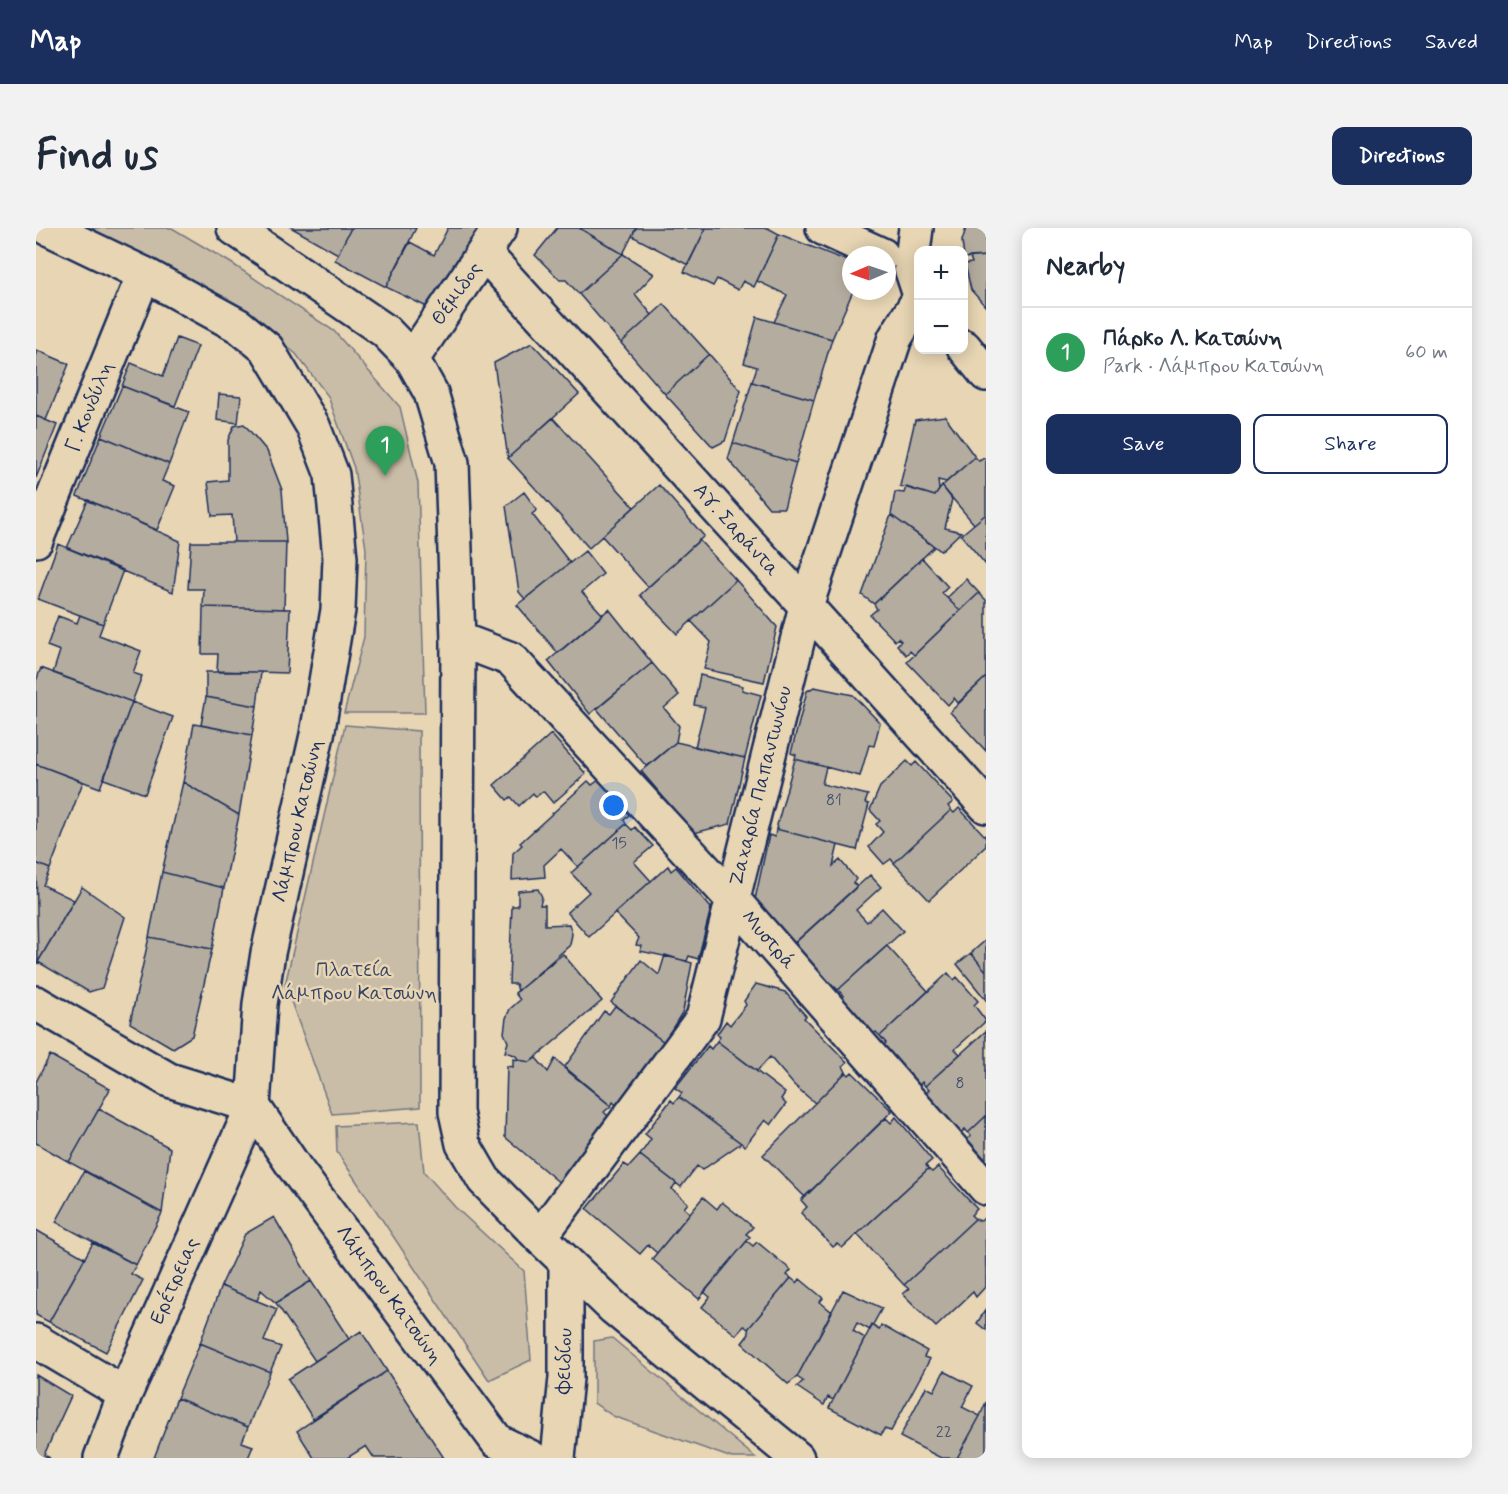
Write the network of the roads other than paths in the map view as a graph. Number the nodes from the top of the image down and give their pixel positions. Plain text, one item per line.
1 (48, 228) edge
2 (234, 228) edge
3 (823, 228) edge
4 (916, 228) edge
5 (493, 241) edge
6 (900, 267) edge
7 (144, 274) junction
8 (914, 307) edge
9 (968, 353) edge
10 (412, 359) junction
11 (986, 374) edge
12 (36, 540) edge
13 (806, 606) junction
14 (458, 639) junction
15 (986, 806) edge
16 (733, 900) junction
17 (36, 1003) edge
18 (253, 1106) junction
19 (986, 1188) edge
20 (540, 1237) junction
21 (566, 1264) junction
22 (36, 1341) edge
23 (125, 1394) junction
24 (101, 1458) edge
25 (532, 1458) edge
26 (558, 1458) edge
27 (797, 1458) edge

1 - 7 street, Λάμπρου Κατσώνη
2 - 10 street
3 - 6 street
4 - 6 street
5 - 10 street, Θέμιδος
5 - 13 street, Αγ. Σαράντα
7 - 12 street, Γ. Κονδύλη
7 - 18 street, Λάμπρου Κατσώνη
8 - 13 street, Ζαχαρία Παπαντωνίου
9 - 11 street
10 - 14 street
13 - 15 street, Αγ. Σαράντα
13 - 16 street, Ζαχαρία Παπαντωνίου
14 - 16 street, Μυστρά
14 - 20 street
16 - 19 street, Μυστρά
16 - 20 street, Ζαχαρία Παπαντωνίου
17 - 18 street
18 - 23 street, Ερέτρειας
18 - 25 street, Λάμπρου Κατσώνη
20 - 21 street
21 - 26 street, Φειδίου
21 - 27 street
22 - 23 street
23 - 24 street, Ερέτρειας

